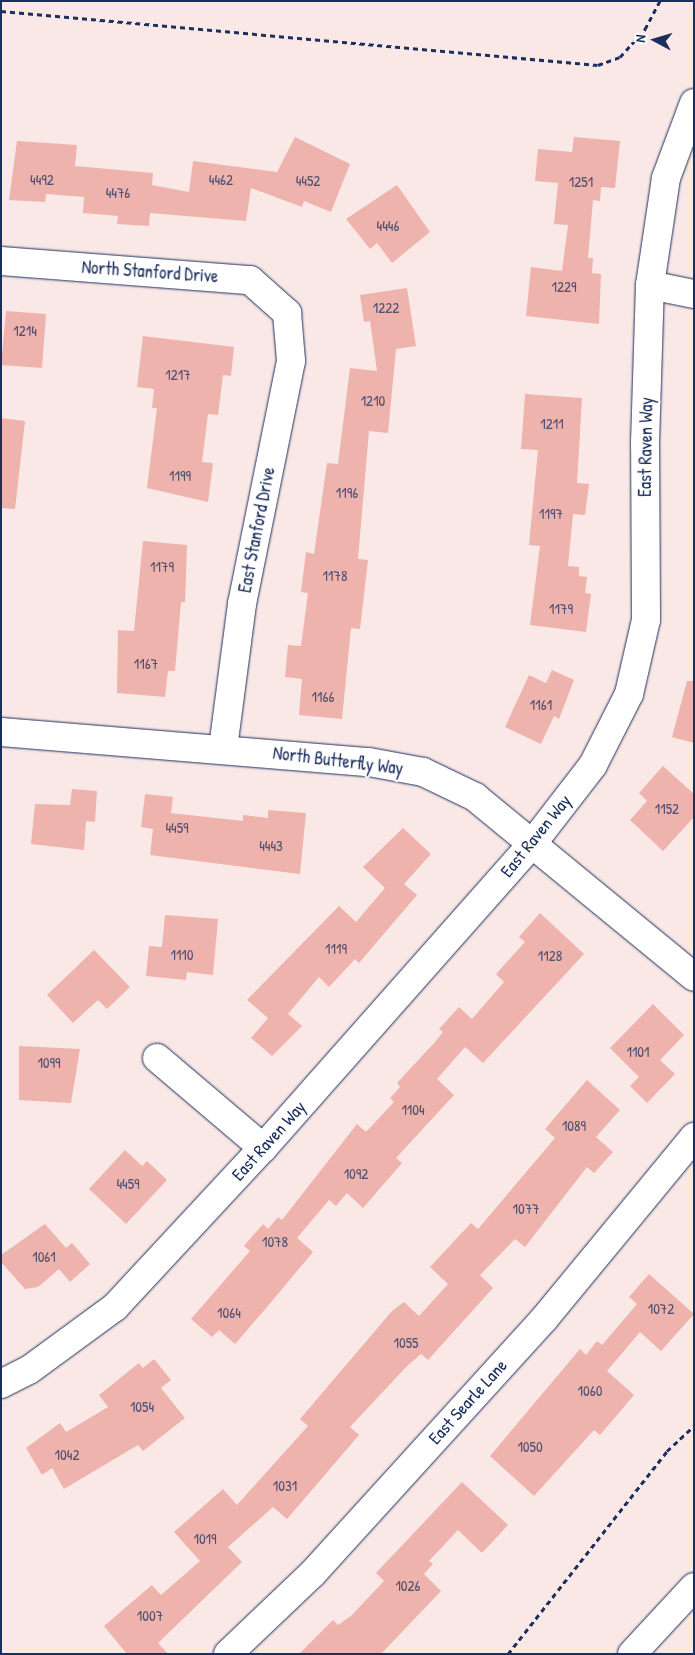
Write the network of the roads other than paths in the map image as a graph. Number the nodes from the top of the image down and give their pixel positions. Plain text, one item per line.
1 (694, 103) edge
2 (1, 261) edge
3 (650, 285) junction
4 (694, 294) edge
5 (287, 313) joint
6 (1, 732) edge
7 (223, 748) junction
8 (532, 844) junction
9 (694, 978) edge
10 (157, 1058) dead end
11 (694, 1138) edge
12 (263, 1148) junction
13 (1, 1384) edge
14 (694, 1587) edge
15 (228, 1654) edge
16 (632, 1654) edge

1 - 3 street, East Raven Way
2 - 5 street, North Stanford Drive
3 - 4 street
3 - 8 street, East Raven Way
5 - 7 street, East Stanford Drive
6 - 7 street, North Butterfly Way
7 - 8 street, North Butterfly Way
8 - 9 street, North Butterfly Way
8 - 12 street, East Raven Way
10 - 12 street
11 - 15 street, East Searle Lane
12 - 13 street, East Raven Way
14 - 16 street

